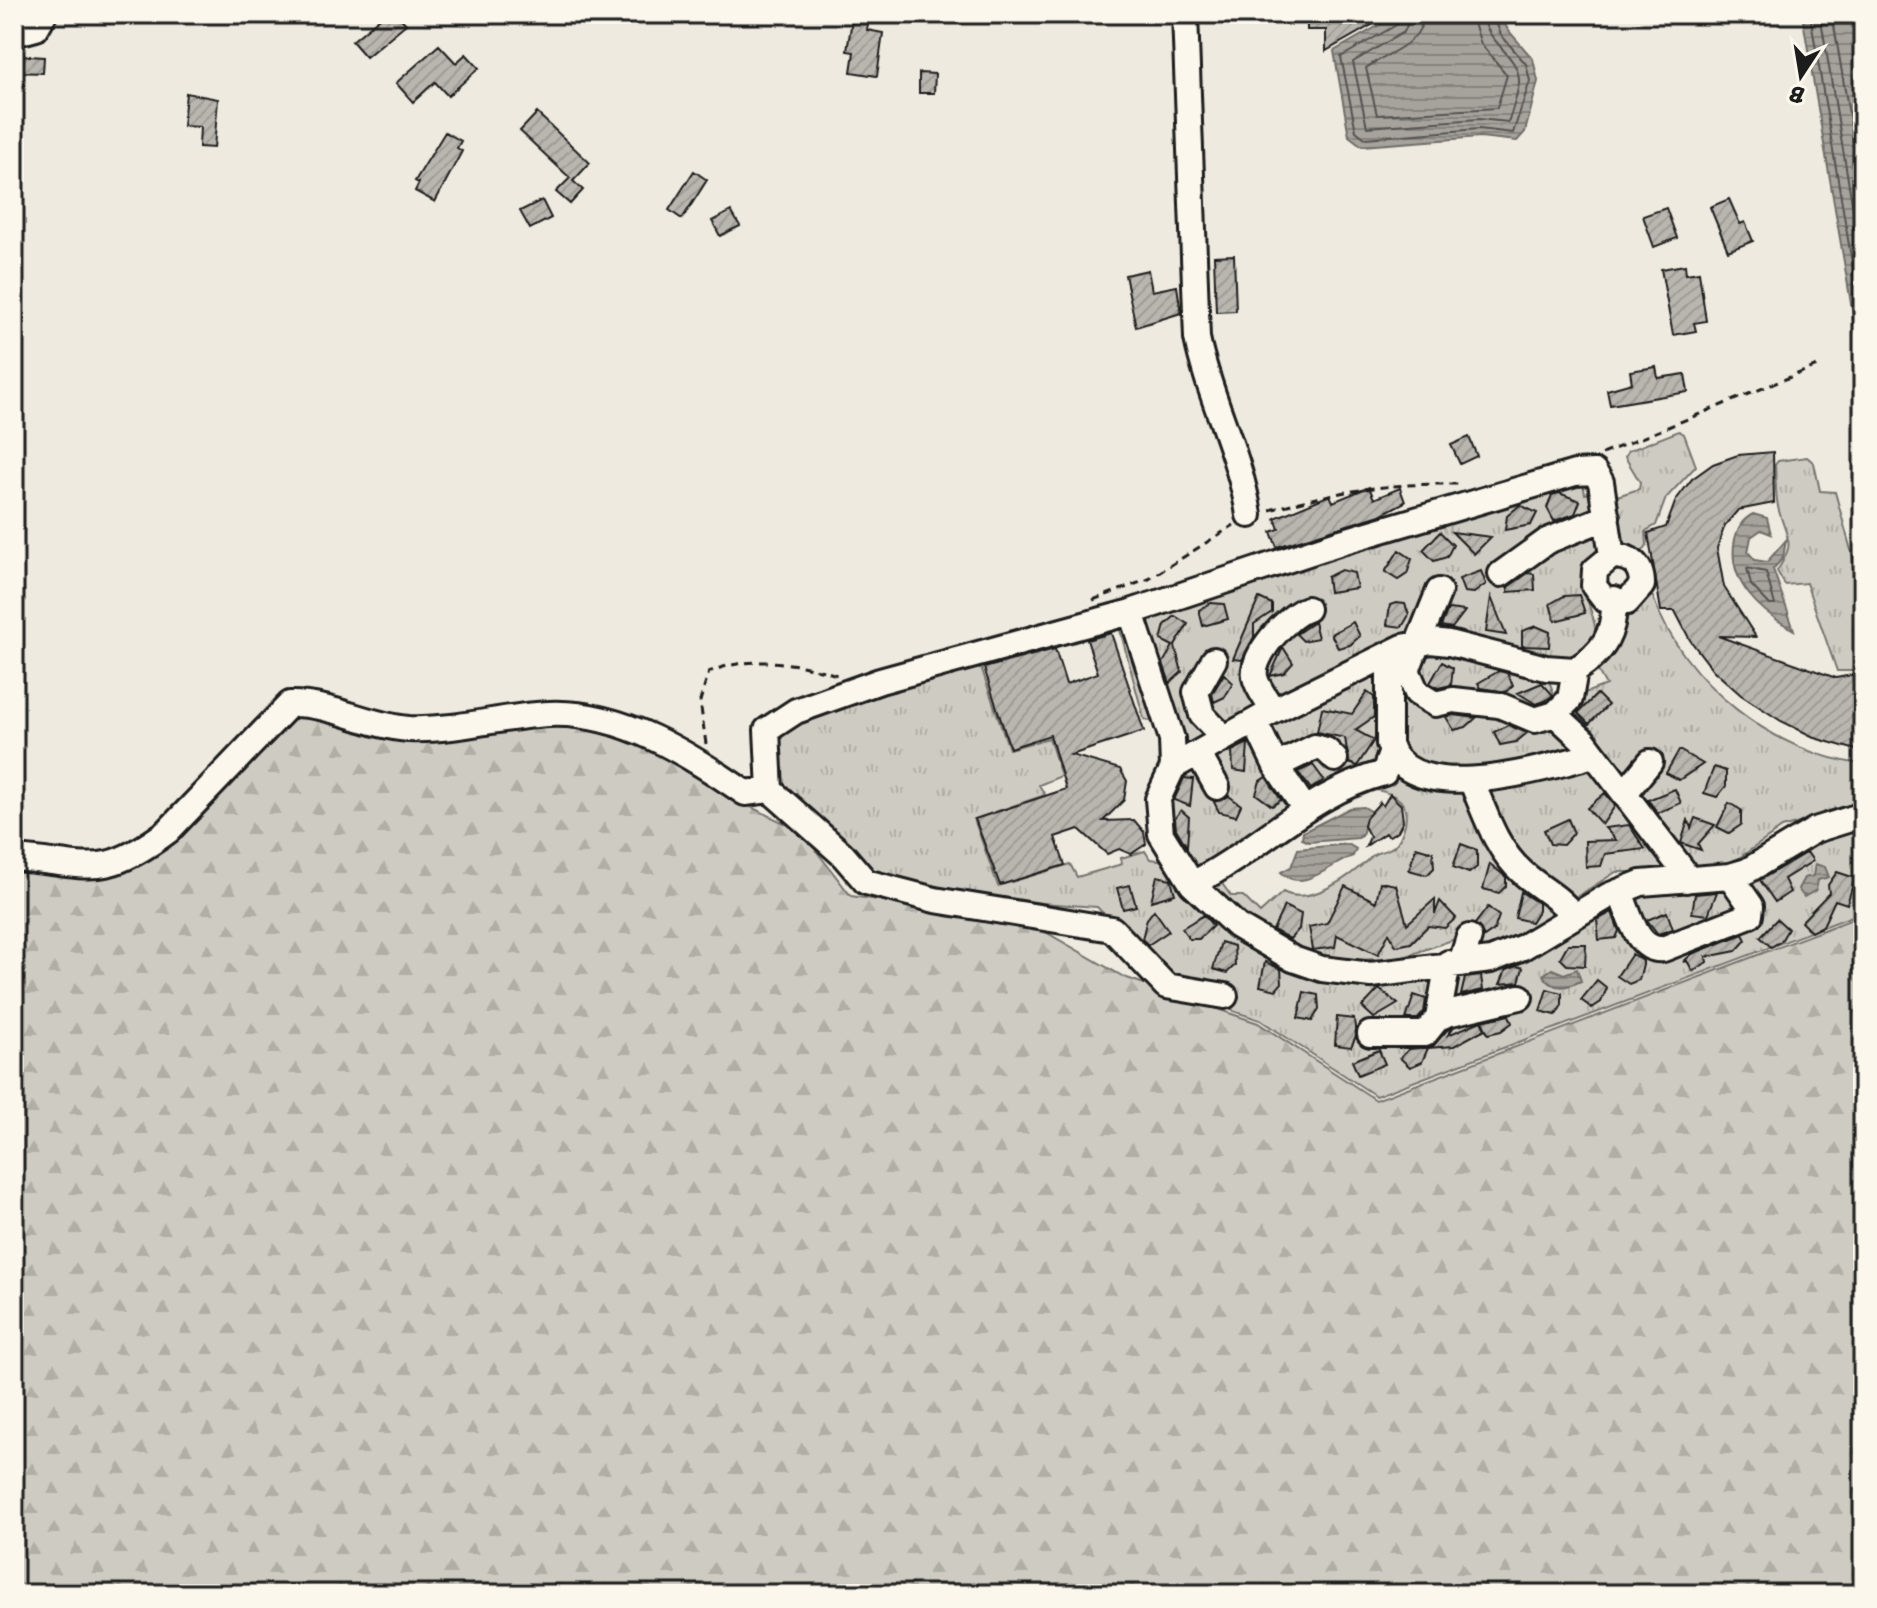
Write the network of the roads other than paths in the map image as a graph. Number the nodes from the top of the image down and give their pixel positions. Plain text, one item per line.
1 (44, 14) edge
2 (1185, 14) edge
3 (14, 34) edge
4 (1249, 515) road end
5 (1607, 517) junction
6 (1612, 556) junction
7 (1501, 574) dead end
8 (1439, 591) dead end
9 (1614, 599) junction
10 (1307, 609) dead end
11 (1131, 612) junction
12 (1416, 643) junction
13 (1389, 655) junction
14 (1214, 660) dead end
15 (1575, 670) junction
16 (1555, 714) junction
17 (1264, 716) junction
18 (1223, 737) junction
19 (1392, 751) junction
20 (1198, 753) junction
21 (1594, 755) junction
22 (1335, 759) dead end
23 (1650, 762) dead end
24 (1276, 766) junction
25 (1173, 767) junction
26 (1471, 780) junction
27 (1217, 787) dead end
28 (770, 790) junction
29 (1625, 793) junction
30 (1305, 809) dead end
31 (1863, 815) edge
32 (14, 858) edge
33 (1730, 876) junction
34 (1686, 880) junction
35 (1192, 884) junction
36 (1620, 892) junction
37 (1574, 916) junction
38 (1469, 937) dead end
39 (1455, 963) junction
40 (1225, 996) dead end
41 (1520, 997) dead end
42 (1438, 1018) junction
43 (1370, 1034) dead end

1 - 3 street
2 - 4 street
5 - 6 street
5 - 7 street
5 - 11 street
6 - 9 street
6 - 9 street
8 - 12 street
9 - 15 street
10 - 17 street
11 - 25 street
11 - 28 street
12 - 13 street
12 - 15 street
12 - 16 street
13 - 17 street
13 - 19 street
14 - 18 street
15 - 16 street
16 - 21 street
17 - 18 street
17 - 24 street
18 - 20 street
19 - 26 street
19 - 35 street
20 - 25 street
20 - 27 street
21 - 26 street
21 - 29 street
22 - 24 street
23 - 29 street
24 - 30 street
25 - 35 street
26 - 37 street
28 - 32 street
28 - 40 street
29 - 34 street
31 - 33 street
33 - 34 street
33 - 36 street
34 - 36 street
35 - 39 street
36 - 37 street
37 - 39 street
38 - 39 street
39 - 42 street
41 - 42 street
42 - 43 street

